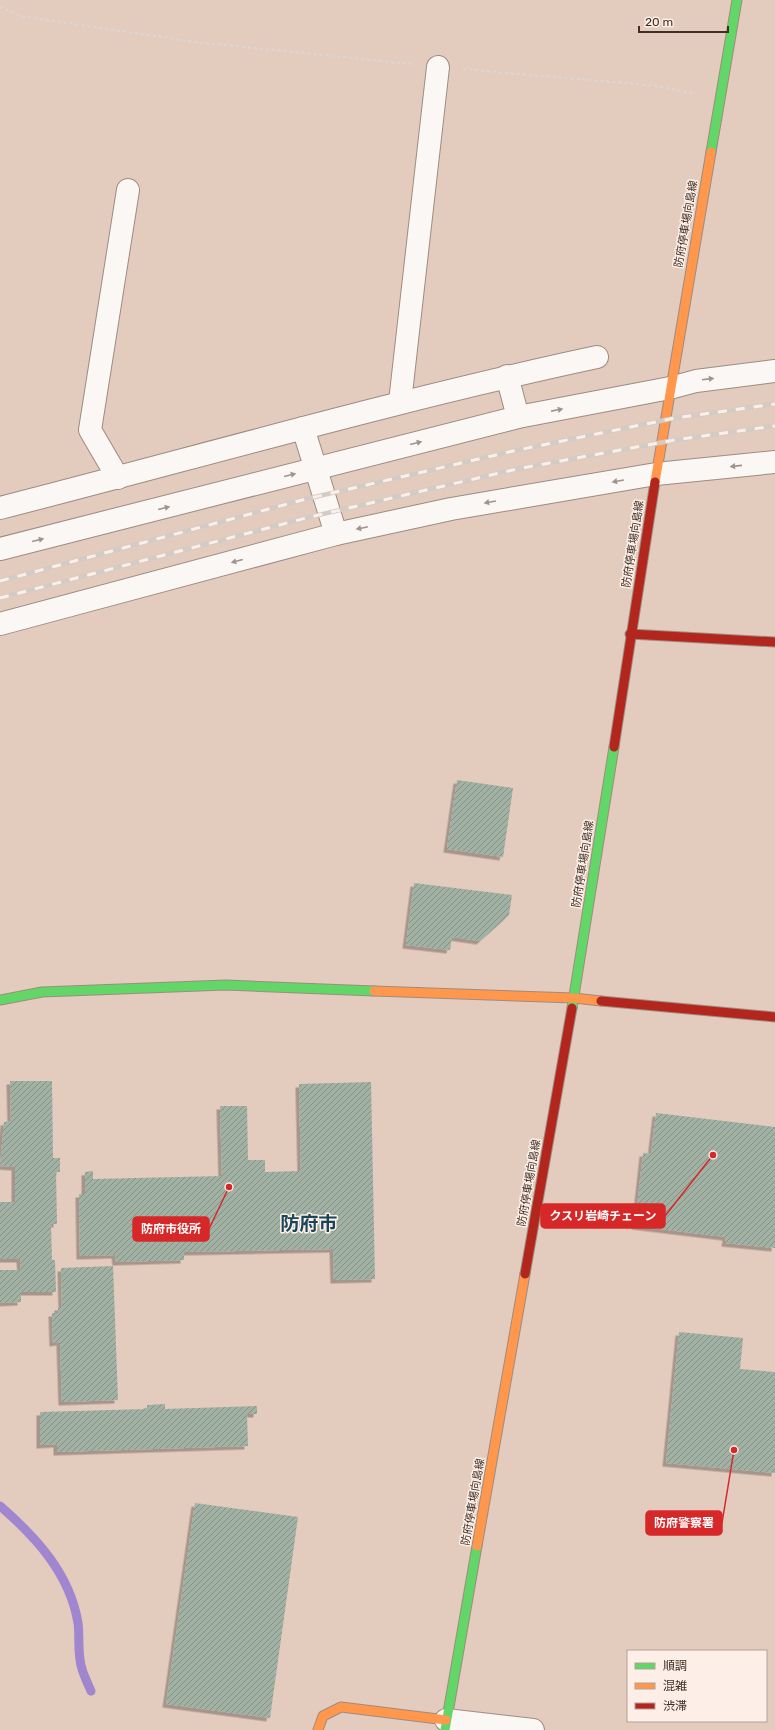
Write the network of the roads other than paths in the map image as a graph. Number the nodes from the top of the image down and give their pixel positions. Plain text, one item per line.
1 (737, 0) edge
2 (438, 67) road end
3 (128, 190) dead end
4 (597, 357) dead end
5 (775, 371) edge
6 (507, 376) junction
7 (670, 388) junction
8 (400, 402) junction
9 (518, 417) junction
10 (303, 428) junction
11 (775, 462) edge
12 (316, 469) junction
13 (656, 474) junction
14 (118, 478) junction
15 (0, 508) edge
16 (336, 534) junction
17 (0, 549) edge
18 (0, 624) edge
19 (630, 634) junction
20 (775, 642) edge
21 (574, 998) junction
22 (0, 1000) edge
23 (775, 1017) edge
24 (446, 1725) edge
25 (318, 1730) edge
26 (533, 1730) edge

1 - 7 main road, 防府停車場向島線
2 - 8 street
3 - 14 street
4 - 6 street
7 -> 5 street
6 - 8 street
6 - 9 street
9 -> 7 street
7 - 13 main road, 防府停車場向島線
8 - 10 street
12 -> 9 street
10 - 12 street
10 - 14 street
11 -> 13 street
12 - 16 street
17 -> 12 street
13 -> 16 street
13 - 19 main road, 防府停車場向島線
14 - 15 street
16 -> 18 street
19 - 20 main road
19 - 21 main road, 防府停車場向島線
21 - 22 main road
21 - 23 main road
21 - 24 main road, 防府停車場向島線
24 - 25 main road
24 - 26 street

